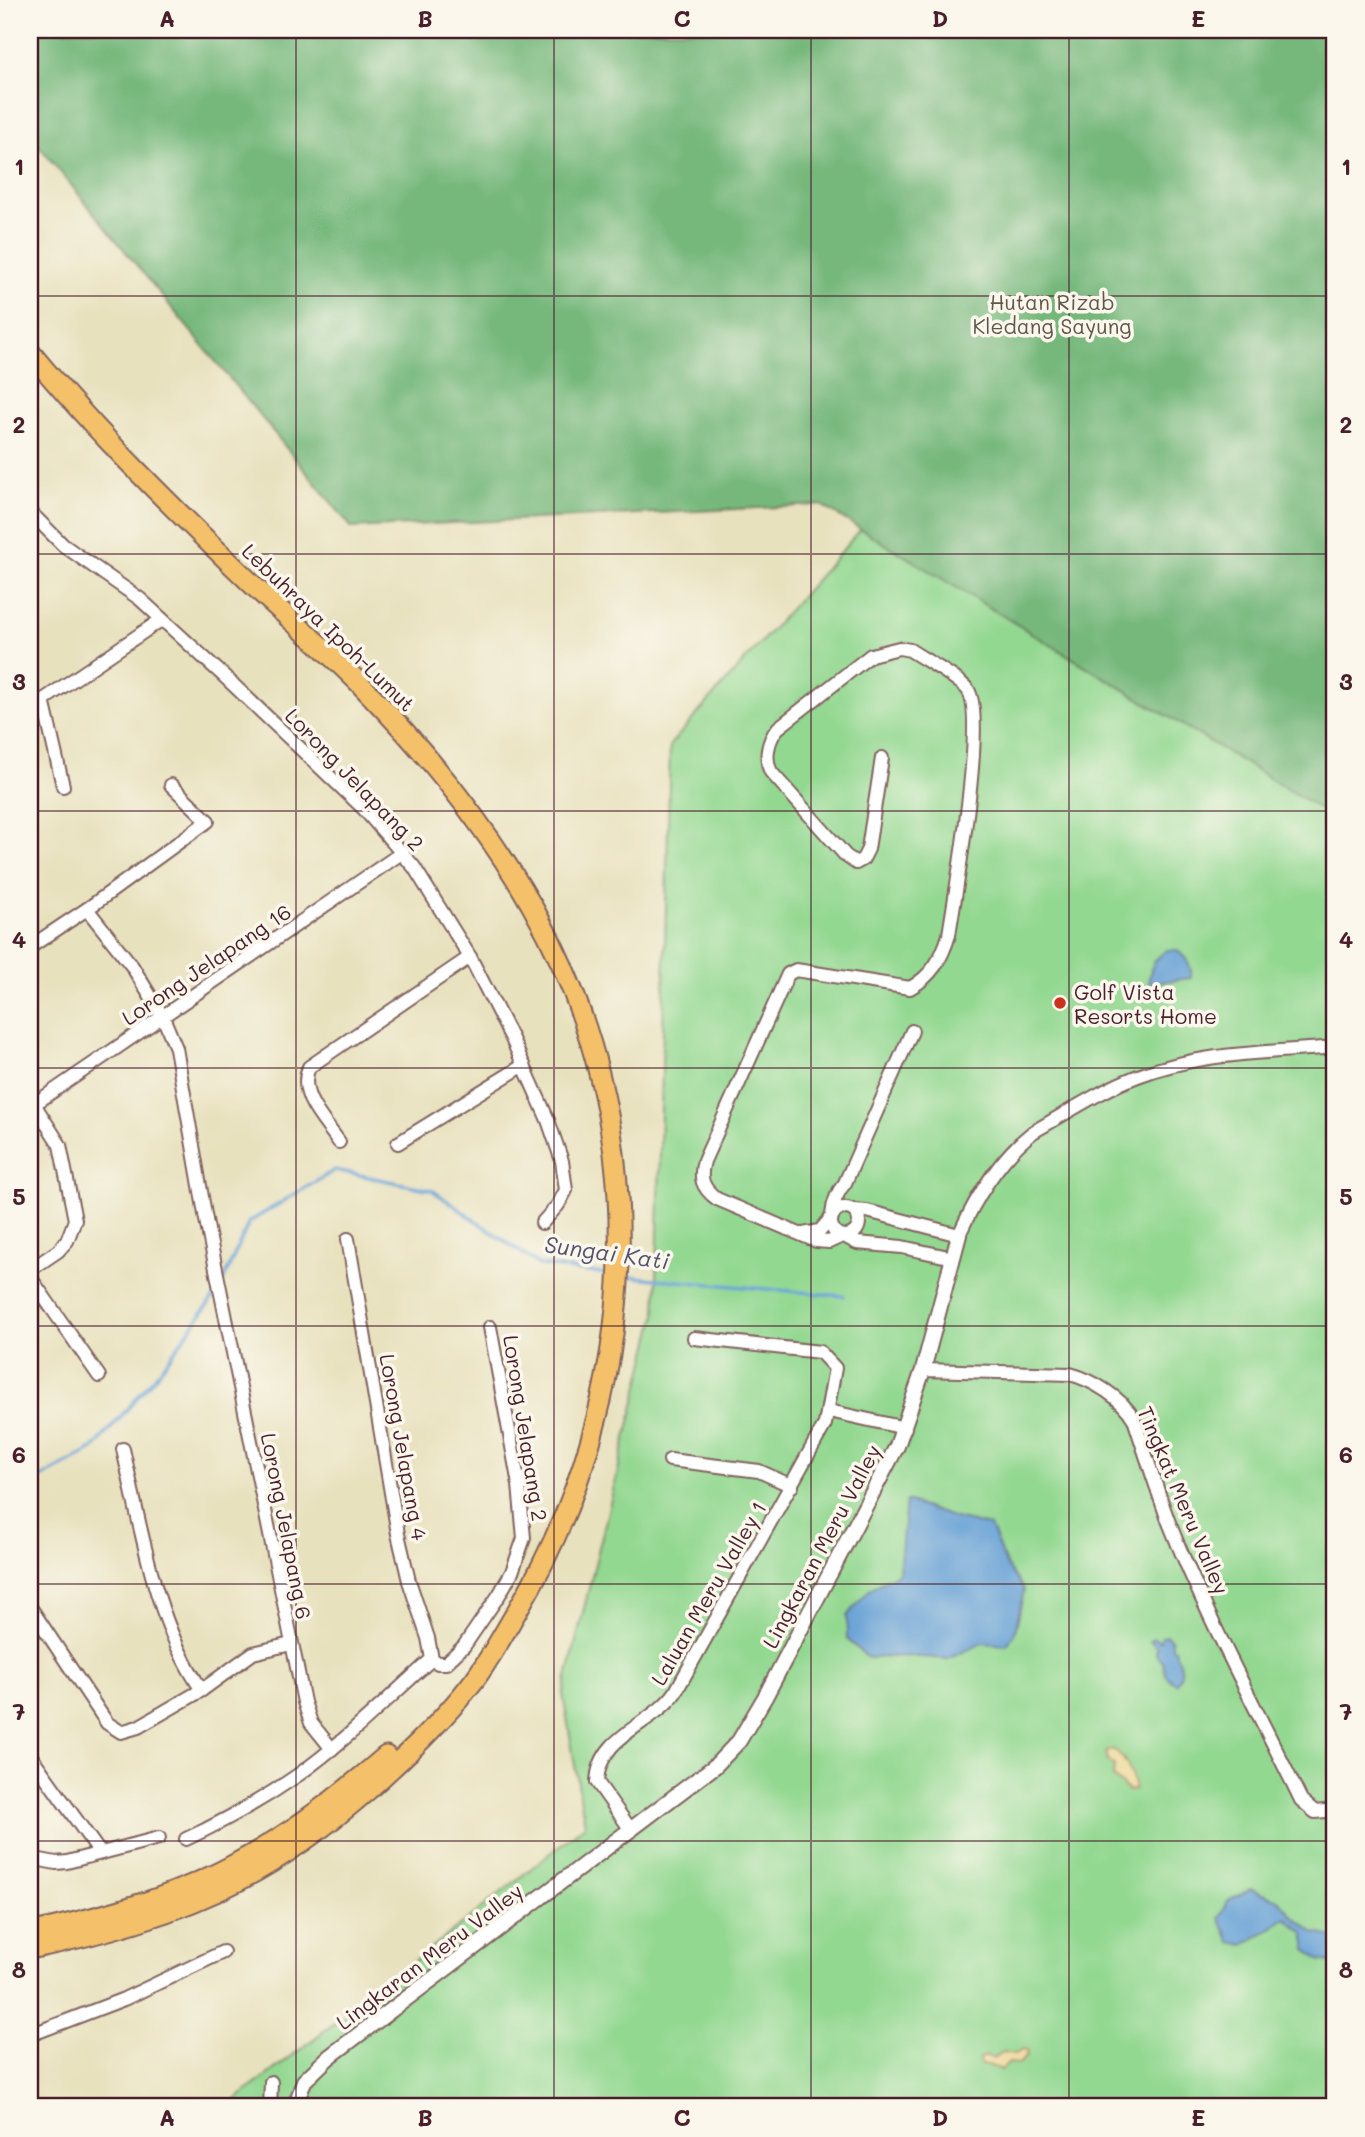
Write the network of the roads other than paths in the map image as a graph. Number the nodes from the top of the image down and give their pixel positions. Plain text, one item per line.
1 (30, 352) edge
2 (30, 512) edge
3 (160, 620) junction
4 (43, 700) junction
5 (30, 709) edge
6 (882, 758) dead end
7 (171, 785) dead end
8 (64, 786) dead end
9 (402, 852) junction
10 (86, 909) junction
11 (30, 947) edge
12 (470, 957) junction
13 (163, 1017) junction
14 (912, 1031) dead end
15 (1335, 1047) edge
16 (524, 1065) junction
17 (32, 1105) edge
18 (339, 1142) dead end
19 (398, 1143) dead end
20 (845, 1183) junction
21 (853, 1209) junction
22 (832, 1217) junction
23 (542, 1223) dead end
24 (921, 1224) junction
25 (803, 1234) junction
26 (959, 1235) junction
27 (843, 1236) junction
28 (348, 1239) dead end
29 (915, 1250) junction
30 (953, 1258) junction
31 (30, 1270) edge
32 (30, 1277) edge
33 (490, 1327) dead end
34 (694, 1338) dead end
35 (923, 1370) junction
36 (99, 1376) dead end
37 (829, 1411) junction
38 (905, 1428) junction
39 (123, 1449) dead end
40 (670, 1460) dead end
41 (792, 1486) junction
42 (30, 1607) edge
43 (498, 1643) junction
44 (291, 1644) junction
45 (432, 1659) junction
46 (202, 1690) junction
47 (332, 1749) junction
48 (30, 1755) edge
49 (1335, 1810) edge
50 (631, 1829) junction
51 (159, 1838) dead end
52 (186, 1839) dead end
53 (100, 1853) junction
54 (30, 1858) edge
55 (30, 1933) edge
56 (30, 1949) edge
57 (223, 1952) dead end
58 (30, 2035) edge
59 (271, 2082) dead end
60 (270, 2107) edge
61 (295, 2107) edge

1 - 43 highway, Lebuhraya Ipoh-Lumut
2 - 3 street, Lorong Jelapang 2
3 - 4 street
3 - 9 street, Lorong Jelapang 2
4 - 5 street
4 - 8 street
6 - 25 street
7 - 10 street
9 - 12 street, Lorong Jelapang 2
9 - 13 street, Lorong Jelapang 16
10 - 11 street
10 - 13 street
12 - 16 street, Lorong Jelapang 2
12 - 18 street
13 - 17 street, Lorong Jelapang 16
13 - 44 street, Lorong Jelapang 6
14 - 20 street
15 - 26 street, Lingkaran Meru Valley
16 - 19 street
16 - 23 street, Lorong Jelapang 2
17 - 31 street
20 - 21 street
20 - 22 street
21 - 22 street
21 - 24 street
21 - 27 street
22 - 25 street
22 - 27 street
24 - 26 street
24 - 29 street
25 - 27 street
26 - 30 street, Lingkaran Meru Valley
27 - 29 street
28 - 45 street, Lorong Jelapang 4
29 - 30 street
30 - 35 street, Lingkaran Meru Valley
32 - 36 street
33 - 45 street, Lorong Jelapang 2
34 - 37 street, Laluan Meru Valley 1
35 - 38 street, Lingkaran Meru Valley
35 - 49 street, Tingkat Meru Valley
37 - 38 street
37 - 41 street, Laluan Meru Valley 1
38 - 50 street, Lingkaran Meru Valley
39 - 46 street
40 - 41 street
41 - 50 street, Laluan Meru Valley 1
42 - 46 street
43 - 55 highway, Lebuhraya Ipoh-Lumut
43 - 56 highway, Lebuhraya Ipoh-Lumut
44 - 46 street
44 - 47 street, Lorong Jelapang 6
45 - 47 street
47 - 52 street
48 - 53 street
50 - 61 street, Lingkaran Meru Valley
51 - 53 street
53 - 54 street
57 - 58 street
59 - 60 street

